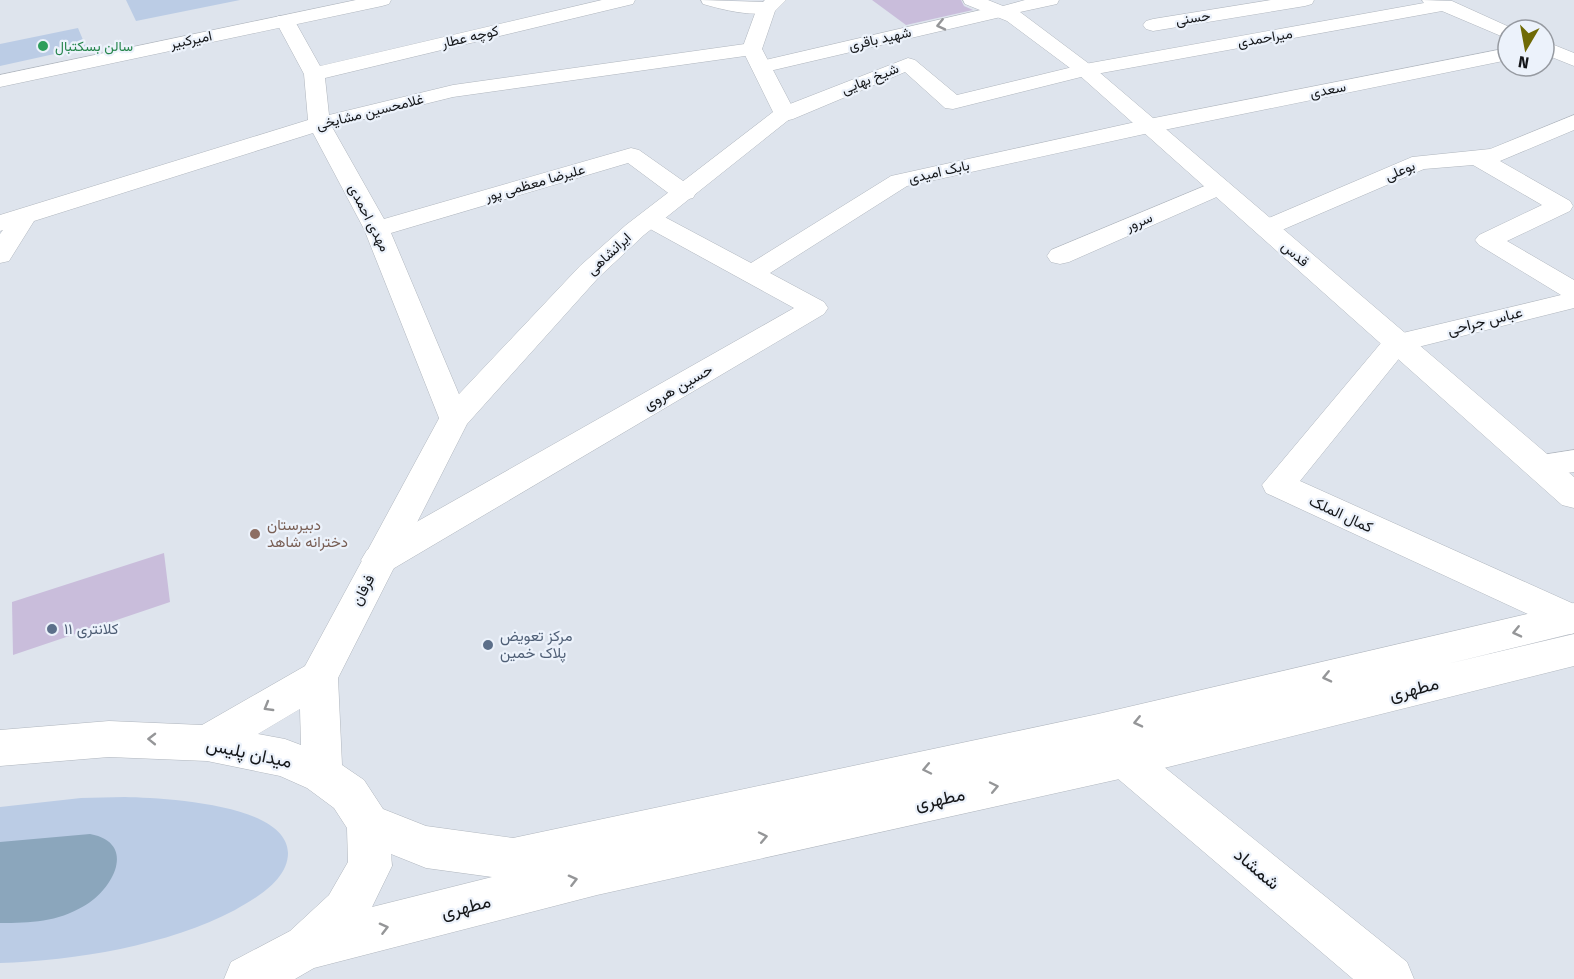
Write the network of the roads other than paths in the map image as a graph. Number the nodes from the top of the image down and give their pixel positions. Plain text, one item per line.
1 (382, 0) edge
2 (626, 0) edge
3 (710, 0) edge
4 (972, 0) edge
5 (1050, 0) edge
6 (1305, 0) edge
7 (1438, 3) edge
8 (771, 4) edge
9 (1003, 9) edge
10 (285, 20) junction
11 (1153, 25) dead end
12 (1496, 27) edge
13 (1574, 39) edge
14 (1556, 44) edge
15 (1556, 52) edge
16 (1496, 56) edge
17 (756, 58) junction
18 (1574, 60) edge
19 (1084, 70) junction
20 (314, 74) junction
21 (0, 81) edge
22 (785, 114) junction
23 (1574, 122) edge
24 (319, 124) junction
25 (1149, 126) junction
26 (1476, 157) junction
27 (1219, 188) junction
28 (684, 193) junction
29 (24, 216) junction
30 (650, 219) junction
31 (0, 223) edge
32 (1266, 228) junction
33 (377, 229) junction
34 (0, 255) edge
35 (1060, 256) dead end
36 (752, 274) junction
37 (1574, 291) edge
38 (1574, 300) edge
39 (1396, 343) junction
40 (454, 418) junction
41 (1574, 461) edge
42 (1540, 465) junction
43 (1574, 496) edge
44 (379, 560) junction
45 (1573, 629) edge
46 (319, 678) junction
47 (207, 743) junction
48 (1111, 745) junction
49 (0, 748) edge
50 (322, 775) junction
51 (368, 824) junction
52 (306, 947) junction
53 (256, 977) edge
54 (1390, 979) edge

1 - 10 street, امیرکبیر
2 - 20 street, کوچه عطار
3 - 8 street
4 - 9 street, قدس
5 - 9 street, شهید باقری
6 - 11 street, حسنی
7 - 12 street
7 - 19 street, میراحمدی
8 - 17 street
9 -> 17 street, شهید باقری
9 - 19 street, قدس
10 - 20 street, مهدی احمدی
10 - 21 street, امیرکبیر
13 - 14 street
15 - 18 street
16 - 25 street, سعدی
17 - 22 street
17 - 24 street, غلامحسین مشایخی
19 - 22 street, شیخ بهایی
19 - 25 street, قدس
20 - 24 street, مهدی احمدی
22 - 28 street, ایرانشاهی
23 - 26 street, بوعلی
24 - 29 street, غلامحسین مشایخی
24 - 33 street, مهدی احمدی
25 - 27 street, قدس
25 - 36 street, بابک امیدی
26 - 32 street, بوعلی
26 - 37 street
27 - 32 street, قدس
27 - 35 street, سرور
28 - 30 street, ایرانشاهی
28 - 33 street, علیرضا معظمی پور
29 - 31 street, غلامحسین مشایخی
29 - 34 street
30 - 36 street, حسین هروی
30 - 40 street, ایرانشاهی
32 - 39 street, قدس
33 - 40 street, مهدی احمدی
36 - 44 street, حسین هروی
38 - 39 street, عباس جراحی
39 - 42 street, قدس
39 - 45 street, کمال الملک
40 - 44 street, فرفان
41 - 42 street
42 - 43 street, قدس
44 - 46 street, فرفان
45 - 48 street, مطهری
46 -> 47 street
46 - 50 street, فرفان
47 -> 49 street, میدان پلیس
47 - 50 street, میدان پلیس
48 -> 51 street, مطهری
52 -> 48 street, مطهری
48 - 54 street, شمشاد
50 - 51 street, میدان پلیس
51 - 52 street, میدان پلیس
52 - 53 street, میدان پلیس

